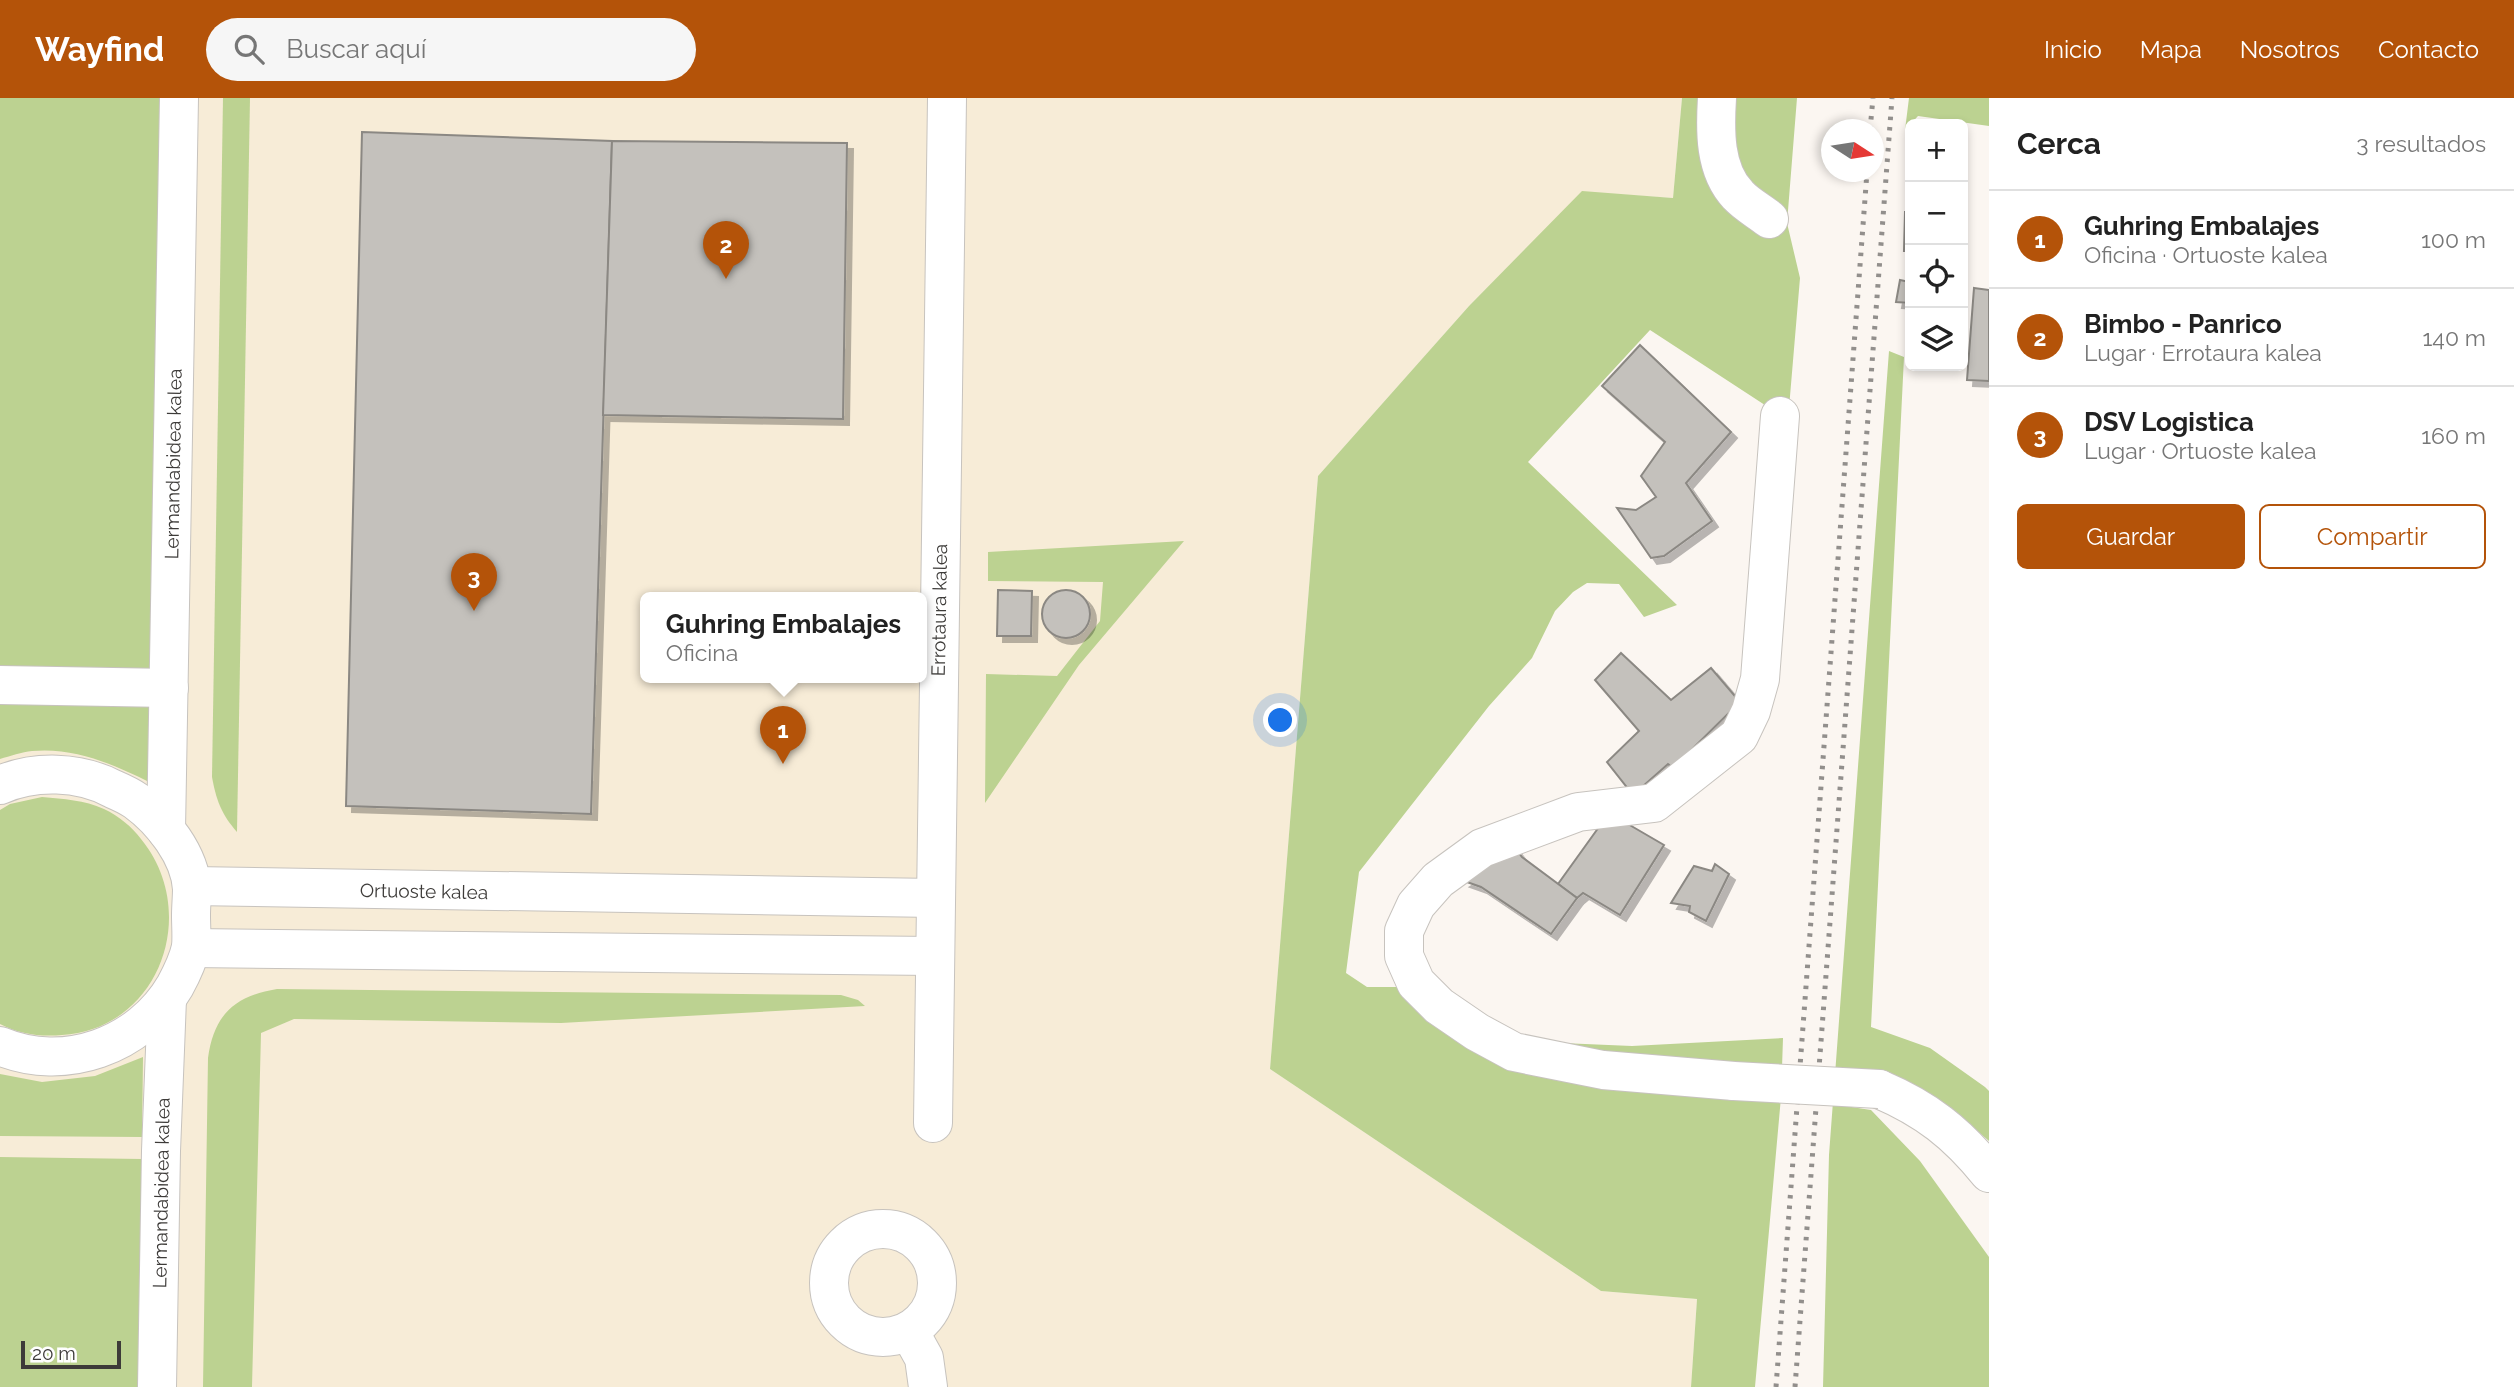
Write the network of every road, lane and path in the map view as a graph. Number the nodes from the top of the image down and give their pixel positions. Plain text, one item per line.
1 (179, 98) edge
2 (947, 98) edge
3 (1717, 98) edge
4 (1769, 219) dead end
5 (1780, 416) dead end
6 (0, 685) edge
7 (169, 688) junction
8 (0, 785) edge
9 (166, 830) junction
10 (192, 886) junction
11 (655, 894) junction
12 (935, 898) junction
13 (191, 948) junction
14 (653, 953) junction
15 (934, 956) junction
16 (167, 999) junction
17 (0, 1046) edge
18 (933, 1122) dead end
19 (1989, 1173) edge
20 (909, 1331) dead end
21 (157, 1387) edge
22 (928, 1387) edge

1 - 7 street, Lermandabidea kalea
2 - 12 street, Errotaura kalea
3 - 4 street
5 - 19 street, bridge
6 - 7 street
7 - 9 street, Lermandabidea kalea
8 - 9 street
9 - 10 street
10 - 11 street, Ortuoste kalea
10 - 13 street
11 - 12 street, Ortuoste kalea
11 - 14 street
12 - 15 street, Errotaura kalea
13 - 14 street
13 - 16 street
14 - 15 street
15 - 18 street, Errotaura kalea
16 - 17 street
16 - 21 street, Lermandabidea kalea
20 - 22 street

